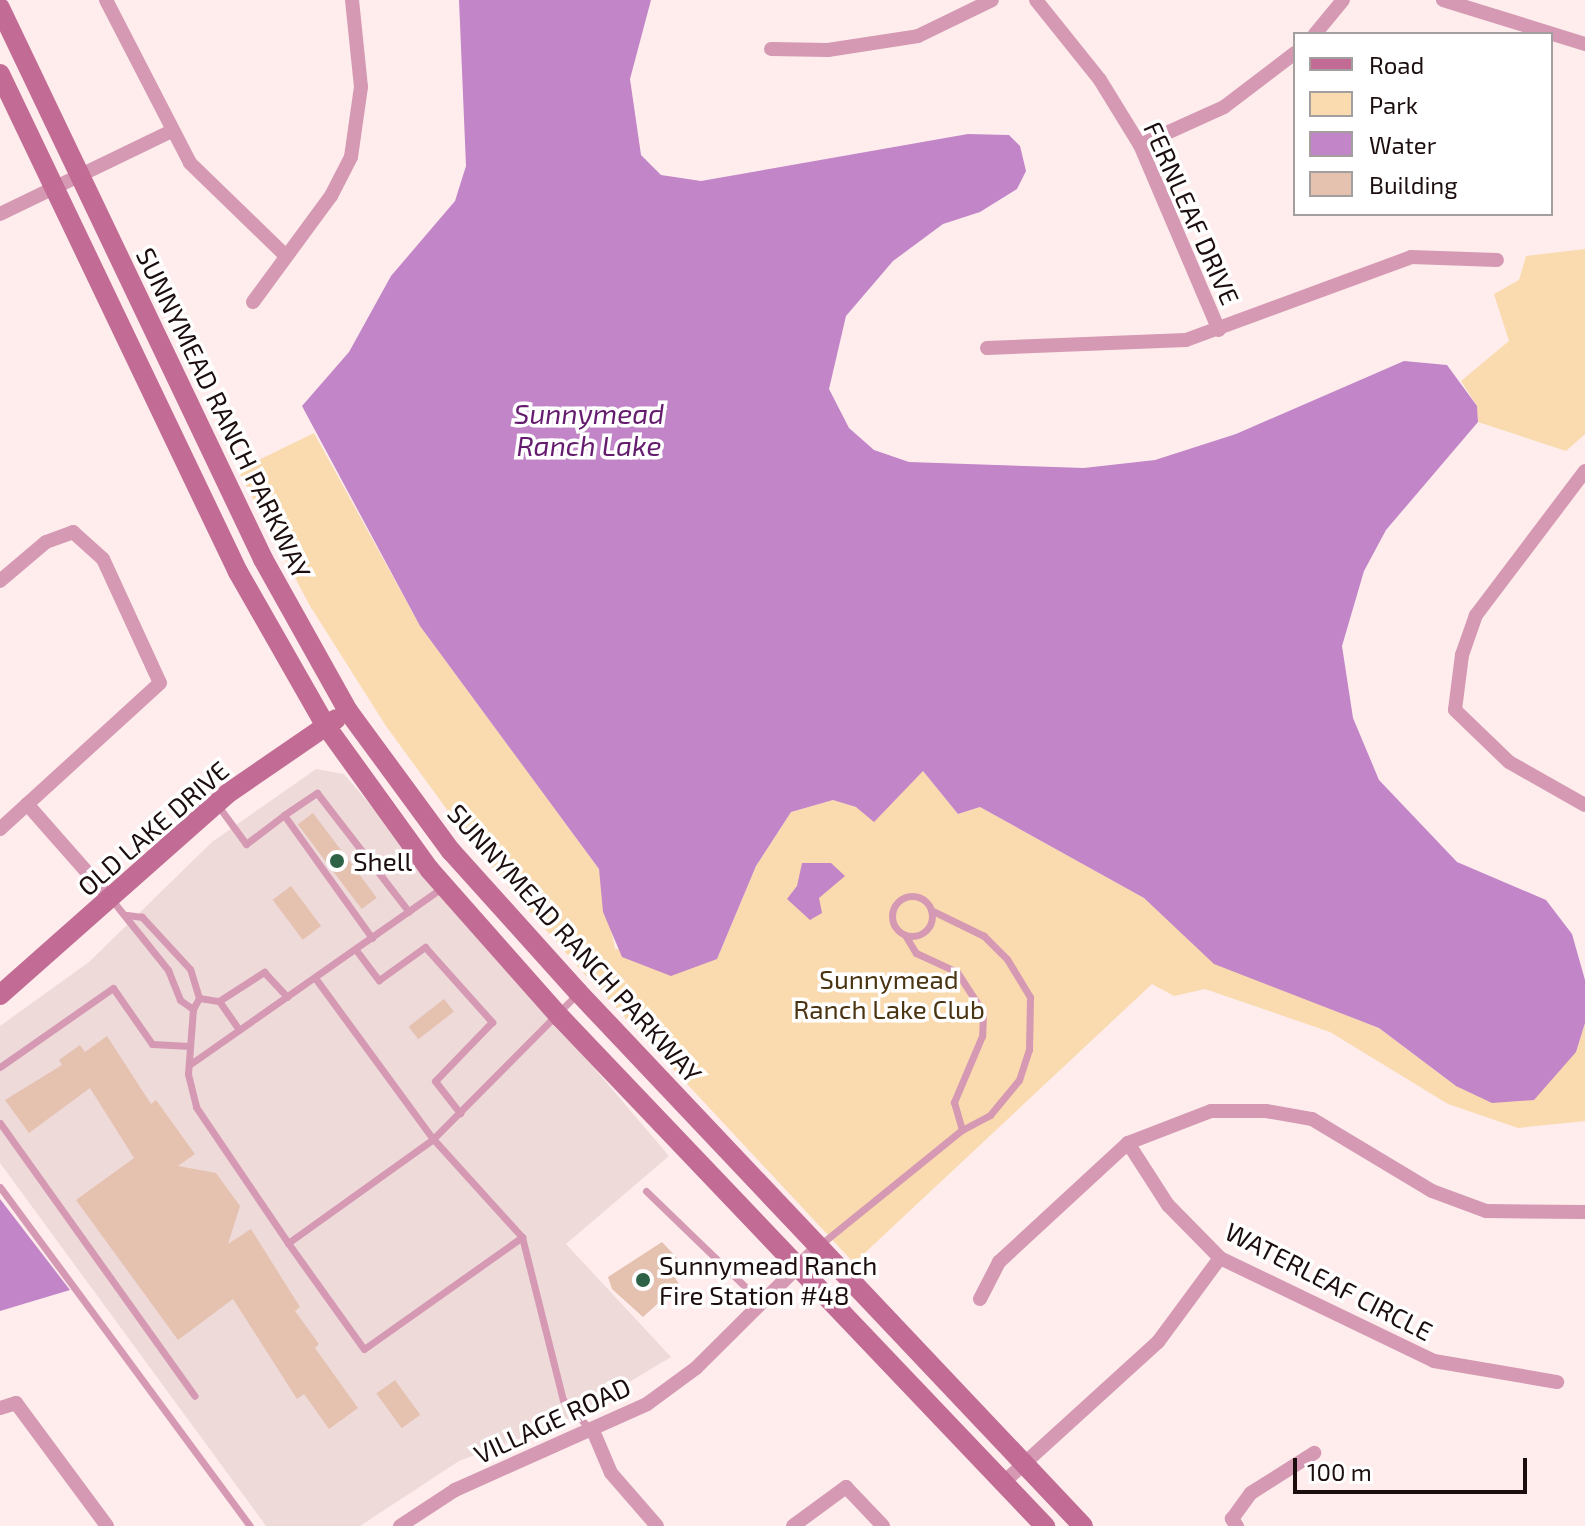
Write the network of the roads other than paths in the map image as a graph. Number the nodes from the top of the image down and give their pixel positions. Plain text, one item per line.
1 (106, 0) edge
2 (352, 0) edge
3 (992, 0) edge
4 (1036, 0) edge
5 (1343, 0) edge
6 (1443, 0) edge
7 (0, 8) edge
8 (1317, 32) edge
9 (1546, 32) edge
10 (1553, 34) edge
11 (1585, 44) edge
12 (771, 49) dead end
13 (1293, 55) edge
14 (0, 74) edge
15 (170, 132) junction
16 (1140, 145) junction
17 (81, 176) junction
18 (55, 188) junction
19 (0, 214) edge
20 (284, 254) junction
21 (1497, 260) dead end
22 (253, 302) dead end
23 (1219, 330) junction
24 (987, 348) dead end
25 (1585, 471) edge
26 (0, 581) edge
27 (348, 711) junction
28 (326, 726) junction
29 (216, 803) junction
30 (27, 804) junction
31 (1585, 805) edge
32 (284, 815) junction
33 (0, 829) edge
34 (444, 886) junction
35 (110, 898) junction
36 (931, 910) junction
37 (409, 912) junction
38 (127, 915) junction
39 (905, 935) junction
40 (372, 938) junction
41 (356, 950) junction
42 (315, 978) junction
43 (578, 992) junction
44 (0, 995) edge
45 (287, 997) junction
46 (199, 998) junction
47 (219, 1001) junction
48 (193, 1009) junction
49 (561, 1018) junction
50 (239, 1030) junction
51 (190, 1046) junction
52 (189, 1065) junction
53 (0, 1067) edge
54 (460, 1113) junction
55 (0, 1123) edge
56 (962, 1130) junction
57 (433, 1139) junction
58 (1128, 1143) junction
59 (0, 1187) edge
60 (646, 1191) dead end
61 (1585, 1212) edge
62 (522, 1237) junction
63 (288, 1243) junction
64 (819, 1246) junction
65 (1220, 1258) junction
66 (799, 1265) junction
67 (980, 1299) dead end
68 (761, 1302) junction
69 (1557, 1382) dead end
70 (195, 1396) dead end
71 (0, 1408) edge
72 (594, 1433) junction
73 (1314, 1453) dead end
74 (1024, 1463) junction
75 (1004, 1482) junction
76 (107, 1526) edge
77 (250, 1526) edge
78 (400, 1526) edge
79 (657, 1526) edge
80 (793, 1526) edge
81 (883, 1526) edge
82 (1045, 1526) edge
83 (1083, 1526) edge
84 (1237, 1526) edge

1 - 15 street
2 - 20 street
3 - 12 street
4 - 16 street, FERNLEAF DRIVE
5 - 8 street
6 - 9 street
7 - 17 main road, SUNNYMEAD RANCH PARKWAY
10 - 11 street
13 - 16 street
14 - 18 main road
15 - 17 street
15 - 20 street
16 - 23 street, FERNLEAF DRIVE
17 - 18 street
17 - 27 main road, SUNNYMEAD RANCH PARKWAY
18 - 19 street
18 - 28 main road
20 - 22 street
21 - 23 street
23 - 24 street
25 - 31 street
26 - 30 street
27 - 28 main road, OLD LAKE DRIVE
27 - 43 main road, SUNNYMEAD RANCH PARKWAY
28 - 29 main road, OLD LAKE DRIVE
28 - 34 main road
29 - 32 lane
29 - 35 main road, OLD LAKE DRIVE
30 - 33 street
30 - 35 street
32 - 37 lane
32 - 40 lane
34 - 37 lane
34 - 49 main road
35 - 38 lane
35 - 44 main road, OLD LAKE DRIVE
36 - 39 lane
36 - 39 lane
36 - 56 lane
37 - 40 lane
38 - 46 lane
38 - 48 lane
39 - 56 lane
40 - 41 lane
41 - 42 lane
41 - 54 lane
42 - 45 lane
42 - 57 lane
43 - 49 lane
43 - 64 main road, SUNNYMEAD RANCH PARKWAY
45 - 47 lane
45 - 50 lane
46 - 47 lane
46 - 48 lane
47 - 50 lane
48 - 51 lane
49 - 54 lane
49 - 66 main road
50 - 52 lane
51 - 52 lane
51 - 53 lane
52 - 63 lane
54 - 57 lane
55 - 70 lane
56 - 64 lane
57 - 62 lane
57 - 63 lane
58 - 61 street
58 - 65 street, WATERLEAF CIRCLE
58 - 67 street
59 - 77 lane
60 - 68 lane
62 - 63 lane
62 - 72 lane
64 - 66 street, VILLAGE ROAD
64 - 74 main road, SUNNYMEAD RANCH PARKWAY
65 - 69 street, WATERLEAF CIRCLE
65 - 74 street
66 - 68 street, VILLAGE ROAD
66 - 75 main road
68 - 72 street, VILLAGE ROAD
71 - 76 street
72 - 78 street, VILLAGE ROAD
72 - 79 street
73 - 84 street
74 - 75 street
74 - 83 main road, SUNNYMEAD RANCH PARKWAY
75 - 82 main road
80 - 81 street

